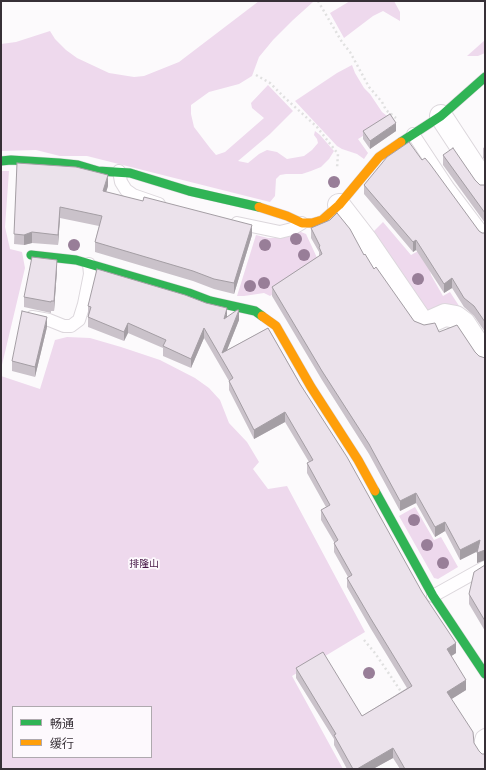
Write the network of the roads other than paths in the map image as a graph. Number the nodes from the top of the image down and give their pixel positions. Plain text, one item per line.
1 (485, 78) edge
2 (441, 116) junction
3 (414, 134) junction
4 (1, 161) edge
5 (119, 171) junction
6 (485, 183) edge
7 (344, 200) junction
8 (168, 206) edge
9 (227, 221) edge
10 (302, 223) junction
11 (485, 236) edge
12 (31, 255) dead end
13 (89, 264) junction
14 (21, 314) edge
15 (485, 355) edge
16 (485, 566) edge
17 (433, 596) junction
18 (485, 674) edge
19 (485, 735) edge
20 (485, 757) edge

1 - 2 street
2 - 3 street
2 - 6 street
3 - 7 street
3 - 11 lane
4 - 5 street
5 - 8 lane
5 - 10 street
7 - 10 street
7 - 15 street
9 - 10 lane
12 - 13 street
13 - 14 lane
13 - 17 street
16 - 17 lane
17 - 18 street
19 - 20 lane

